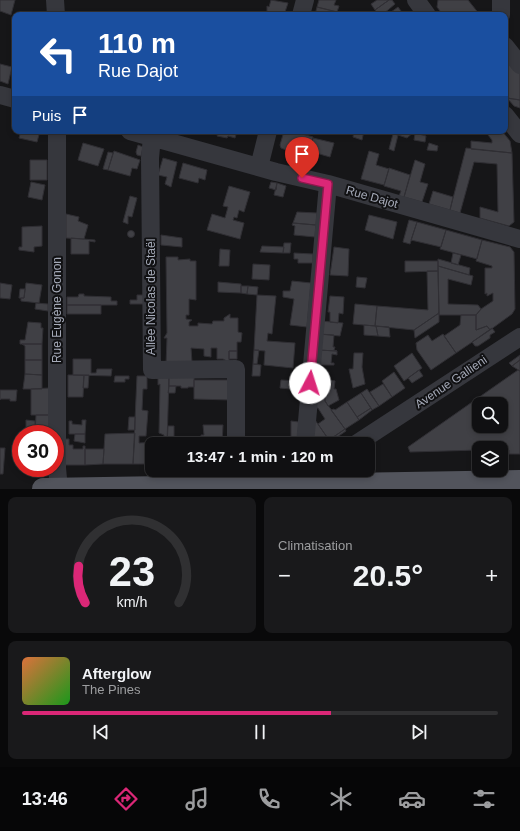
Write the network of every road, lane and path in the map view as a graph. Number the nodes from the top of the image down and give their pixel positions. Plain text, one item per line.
1 (55, 0) edge
2 (305, 0) edge
3 (416, 0) edge
4 (501, 0) edge
5 (56, 12) edge
6 (302, 12) edge
7 (425, 12) edge
8 (501, 12) edge
9 (508, 50) edge
10 (520, 65) edge
11 (0, 95) edge
12 (12, 98) edge
13 (508, 119) edge
14 (57, 134) edge
15 (141, 134) edge
16 (267, 134) edge
17 (520, 134) edge
18 (152, 137) junction
19 (259, 167) junction
20 (328, 184) junction
21 (520, 239) edge
22 (520, 336) edge
23 (383, 428) junction
24 (236, 437) edge
25 (306, 437) edge
26 (368, 437) edge
27 (375, 438) edge
28 (236, 478) edge
29 (303, 478) edge
30 (334, 478) edge
31 (361, 481) edge
32 (520, 481) edge
33 (43, 489) edge
34 (59, 489) edge

1 - 5 street
2 - 6 street
3 - 7 street
4 - 8 street
9 - 10 street
11 - 12 street
13 - 17 street
14 - 34 street, Rue Eugène Gonon
15 - 18 street, Rue Dajot
16 - 19 street
18 - 19 street, Rue Dajot
18 - 24 street, Allée Nicolas de Staël
19 - 20 street, Rue Dajot
20 - 21 street, Rue Dajot
20 - 25 street
22 - 23 street, Avenue Gallieni
23 - 26 street, Avenue Gallieni
23 - 27 street, Avenue Gallieni
28 - 29 main road
28 - 34 main road
29 - 30 main road
30 - 31 main road
31 - 32 main road
33 - 34 main road

